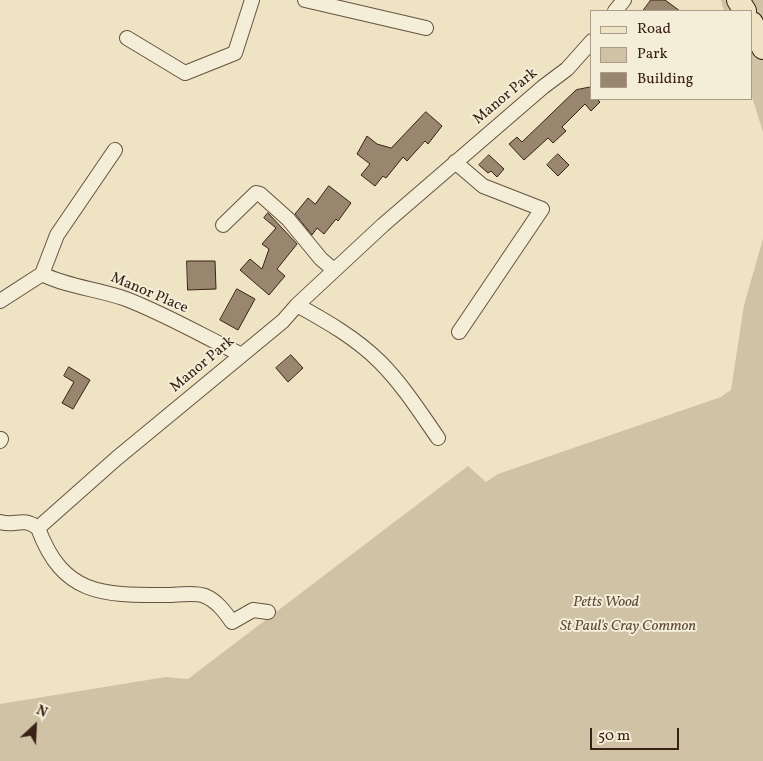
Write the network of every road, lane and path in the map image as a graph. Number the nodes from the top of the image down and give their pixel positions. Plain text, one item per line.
1 (252, 0) edge
2 (305, 0) edge
3 (624, 0) edge
4 (616, 10) edge
5 (753, 25) edge
6 (426, 28) dead end
7 (128, 38) dead end
8 (590, 43) edge
9 (763, 48) edge
10 (115, 150) dead end
11 (455, 162) junction
12 (223, 225) dead end
13 (334, 270) junction
14 (42, 274) junction
15 (0, 301) edge
16 (297, 305) junction
17 (459, 332) dead end
18 (240, 354) junction
19 (438, 438) dead end
20 (0, 522) edge
21 (38, 528) junction
22 (268, 612) dead end

1 - 7 street
2 - 6 street
3 - 4 street
5 - 9 main road
8 - 11 street, Manor Park
10 - 14 street
11 - 13 street, Manor Park
11 - 17 street
12 - 13 street
13 - 16 street, Manor Park
14 - 15 street
14 - 18 street, Manor Place
16 - 18 street, Manor Park
16 - 19 street
18 - 21 street, Manor Park
20 - 21 street
21 - 22 street

